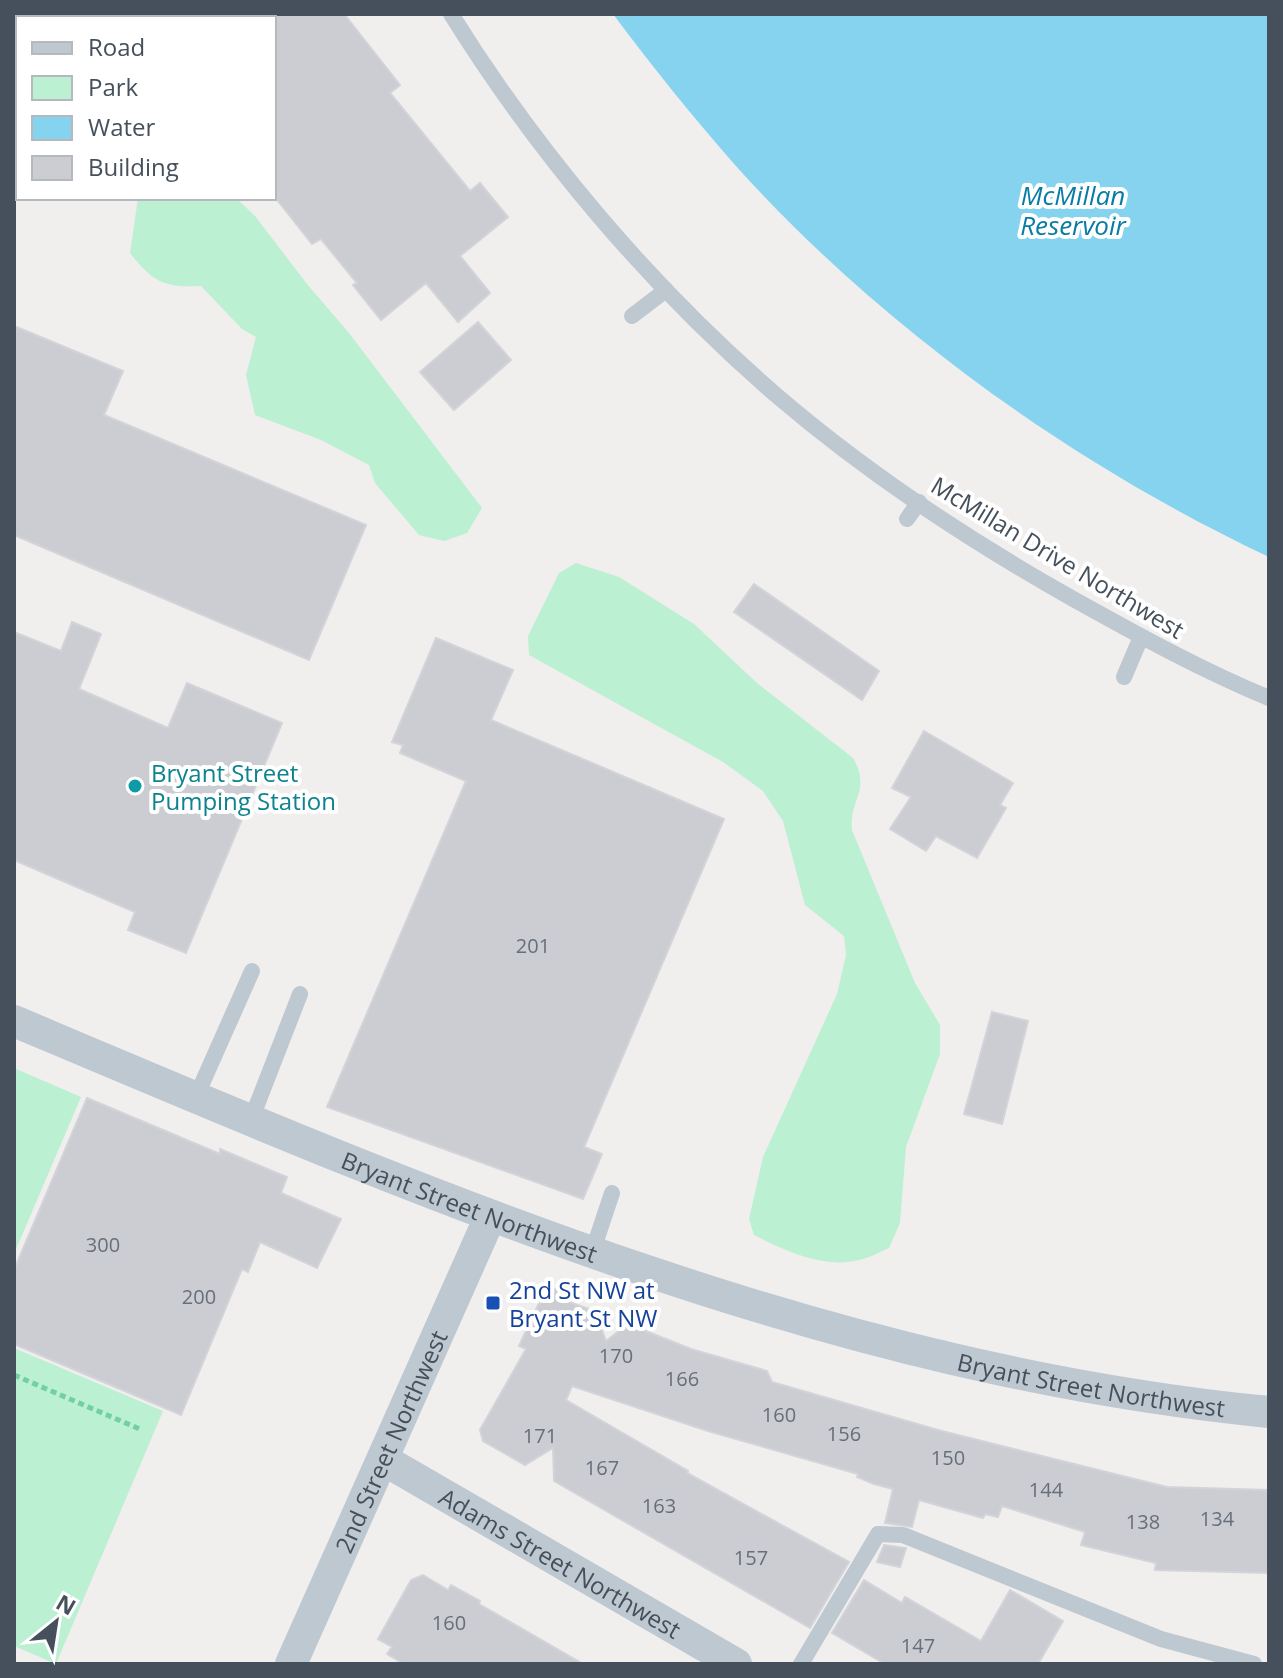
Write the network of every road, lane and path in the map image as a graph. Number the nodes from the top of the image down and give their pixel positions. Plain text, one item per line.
1 (451, 14) edge
2 (666, 290) junction
3 (632, 316) dead end
4 (919, 502) junction
5 (907, 519) dead end
6 (1141, 637) junction
7 (1124, 677) dead end
8 (1269, 698) edge
9 (252, 971) dead end
10 (300, 994) dead end
11 (14, 1021) edge
12 (196, 1097) junction
13 (251, 1120) junction
14 (612, 1193) dead end
15 (490, 1217) junction
16 (592, 1253) junction
17 (14, 1375) edge
18 (1269, 1412) edge
19 (142, 1430) dead end
20 (384, 1460) junction
21 (291, 1664) edge
22 (736, 1664) edge
23 (801, 1664) edge
24 (1254, 1664) edge

1 - 2 lane, McMillan Drive Northwest
2 - 3 lane
2 - 4 lane, McMillan Drive Northwest
4 - 5 lane
4 - 6 lane, McMillan Drive Northwest
6 - 7 lane
6 - 8 lane, McMillan Drive Northwest
9 - 12 lane
10 - 13 lane
11 - 12 street, Bryant Street Northwest
12 - 13 street, Bryant Street Northwest
13 - 15 street, Bryant Street Northwest
14 - 16 lane
15 - 16 street, Bryant Street Northwest
15 - 20 street, 2nd Street Northwest
16 - 18 street, Bryant Street Northwest
17 - 19 path
20 - 21 street, 2nd Street Northwest
20 - 22 street, Adams Street Northwest
23 - 24 lane

